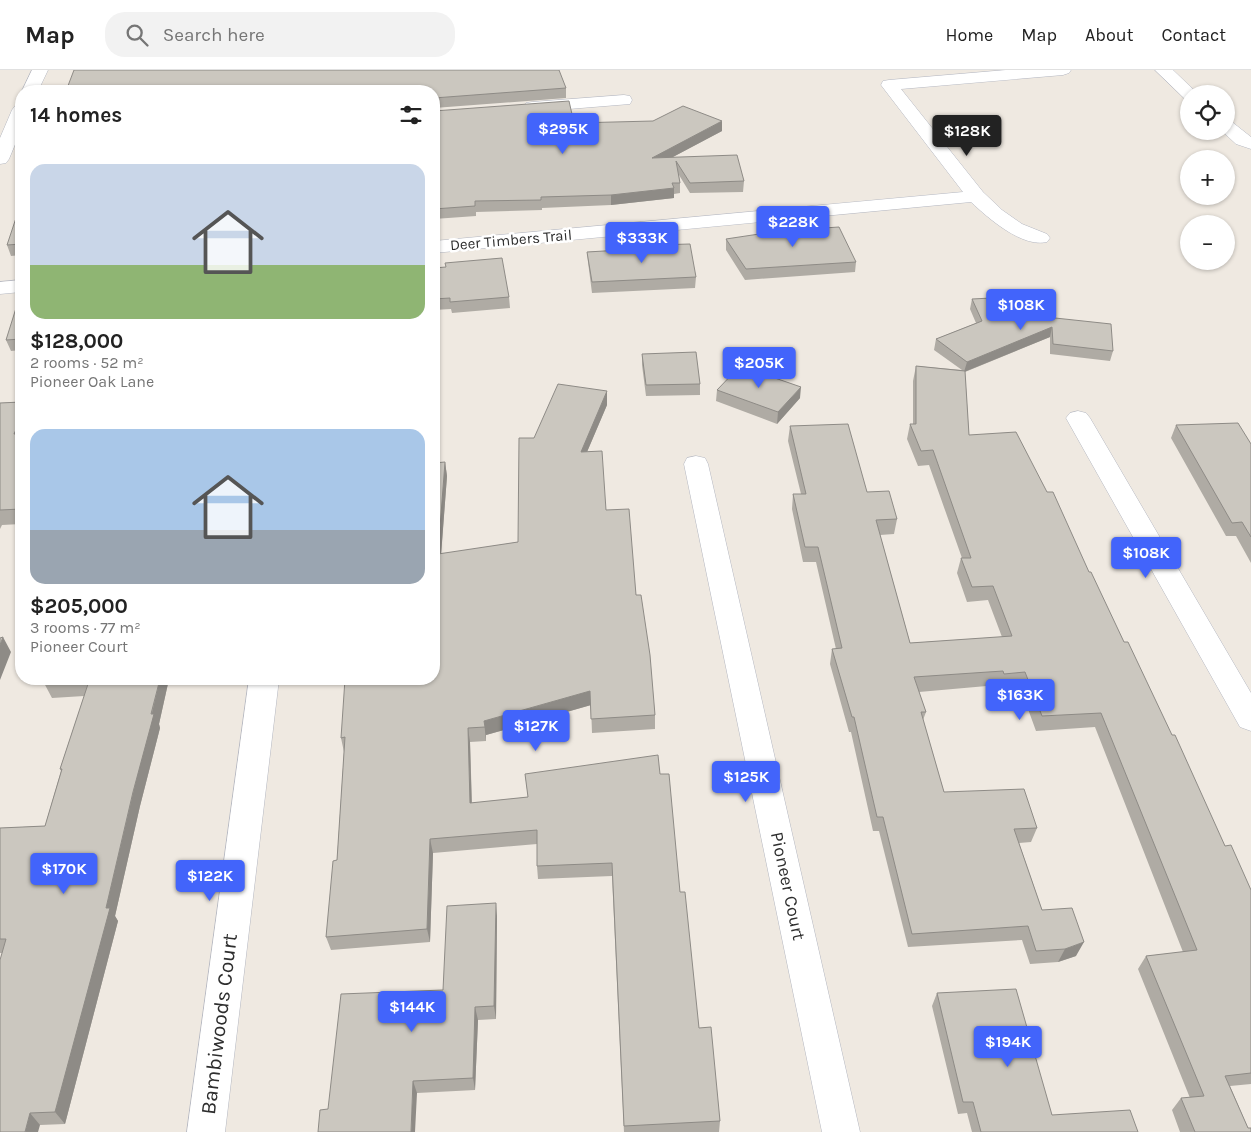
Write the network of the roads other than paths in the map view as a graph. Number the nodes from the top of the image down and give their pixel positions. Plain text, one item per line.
1 (40, 70) edge
2 (1063, 70) edge
3 (1163, 70) edge
4 (1032, 71) edge
5 (33, 85) edge
6 (1180, 85) edge
7 (624, 100) dead end
8 (519, 108) edge
9 (15, 126) edge
10 (1235, 134) edge
11 (1251, 144) edge
12 (6, 150) edge
13 (976, 196) junction
14 (1040, 238) dead end
15 (440, 246) edge
16 (15, 287) edge
17 (0, 288) edge
18 (1078, 418) dead end
19 (696, 464) dead end
20 (263, 685) edge
21 (1251, 719) edge
22 (206, 1132) edge
23 (841, 1132) edge

1 - 5 street
2 - 4 street
3 - 6 street
4 - 13 street
7 - 8 street
9 - 12 street
10 - 11 street
13 - 14 street
13 - 15 street, Deer Timbers Trail
16 - 17 street
18 - 21 street
19 - 23 street, Pioneer Court
20 - 22 street, Bambiwoods Court

